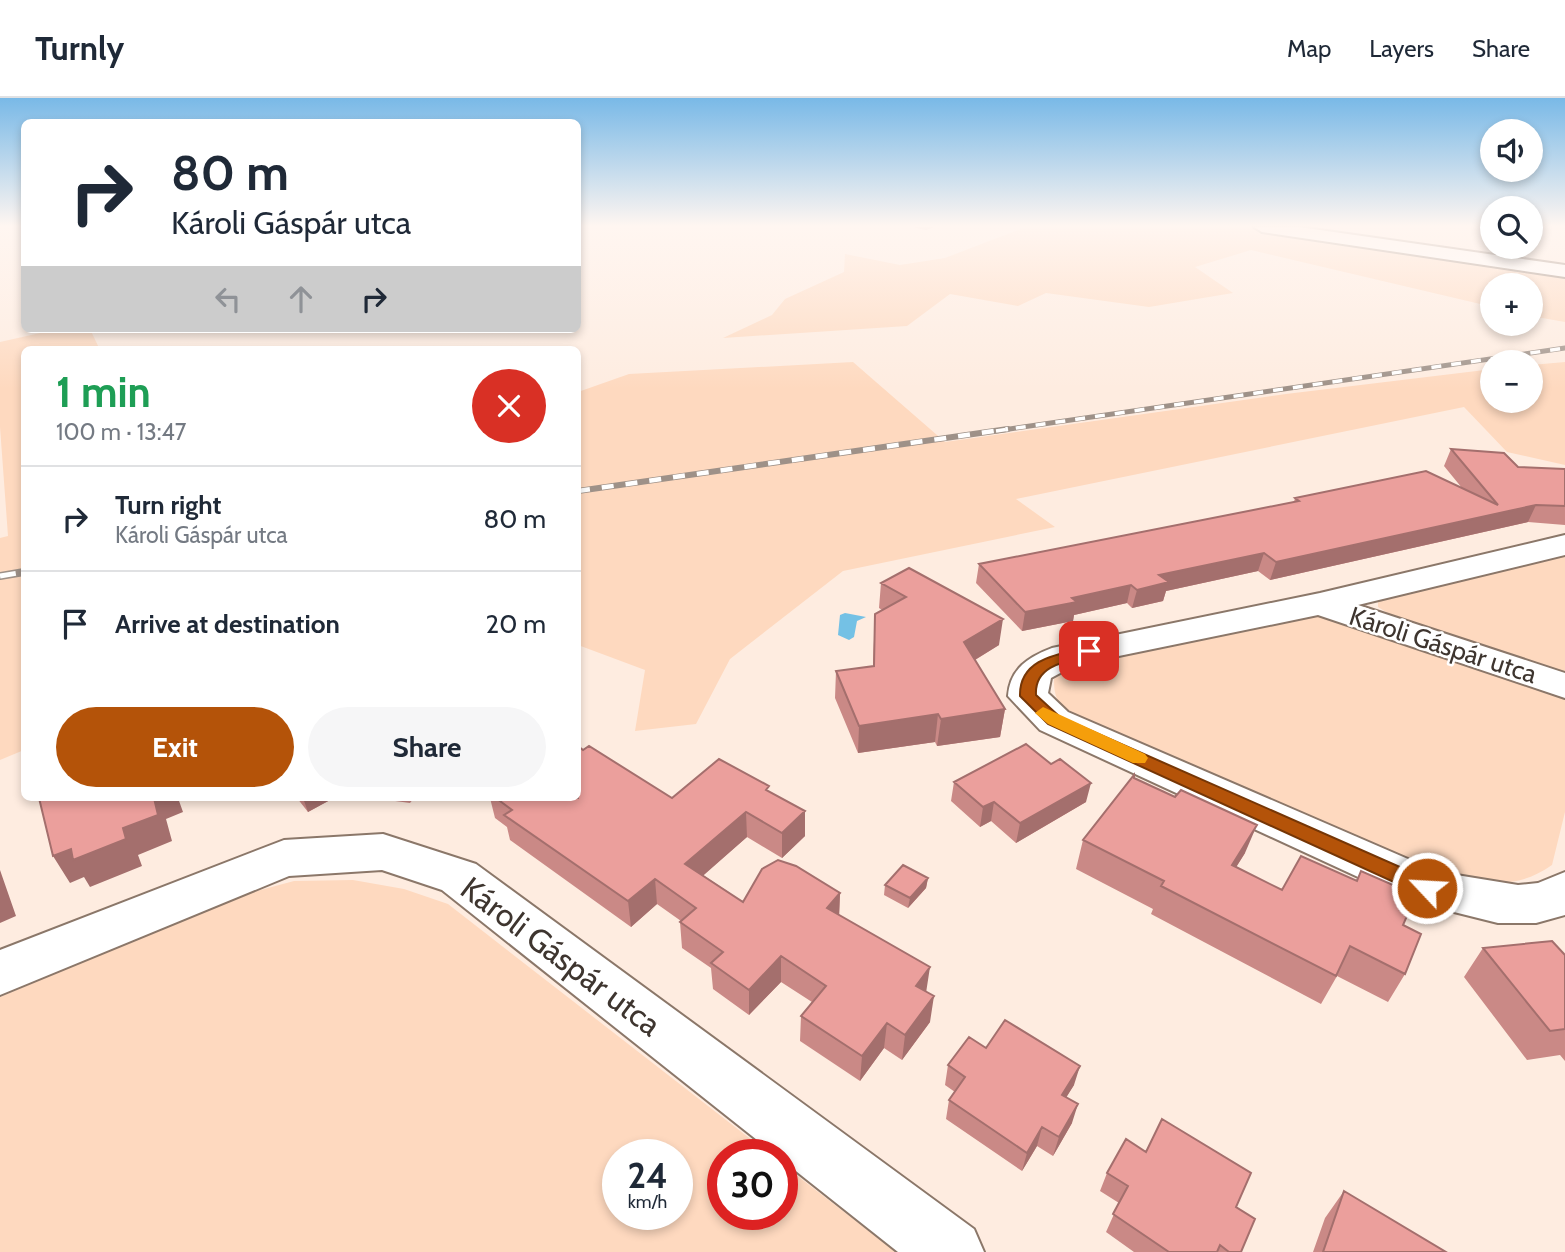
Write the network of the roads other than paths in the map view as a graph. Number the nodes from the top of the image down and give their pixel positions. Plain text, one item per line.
1 (1565, 545) edge
2 (1320, 604) junction
3 (1565, 685) edge
4 (1565, 891) edge
5 (0, 973) edge
6 (951, 1252) edge

1 - 2 street, Károli Gáspár utca
2 - 3 street, Károli Gáspár utca
2 - 4 street, Károli Gáspár utca
5 - 6 street, Károli Gáspár utca

